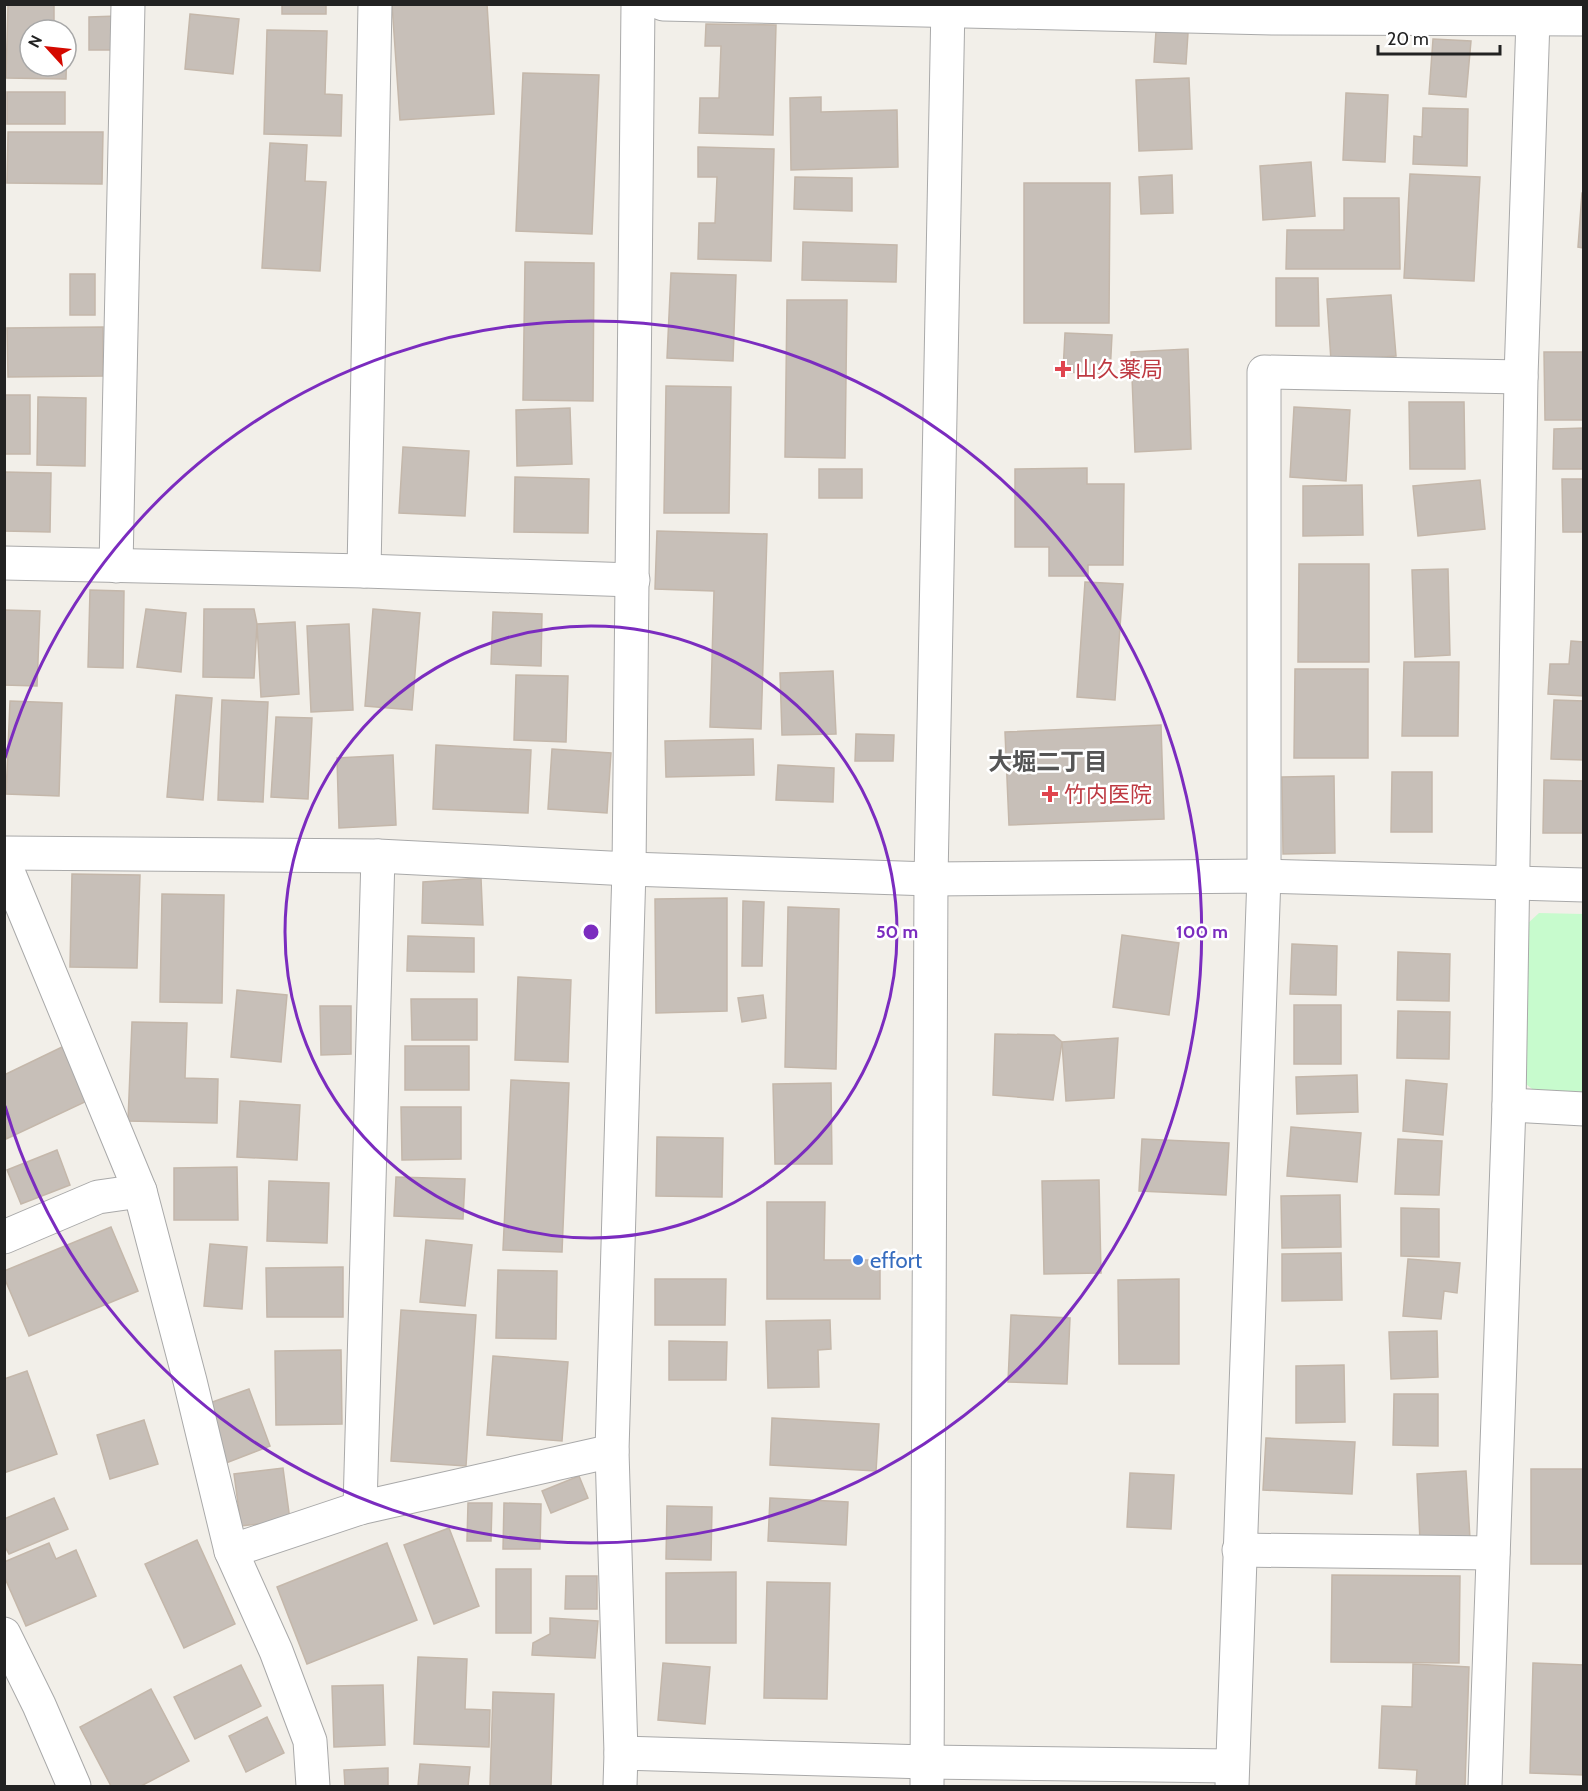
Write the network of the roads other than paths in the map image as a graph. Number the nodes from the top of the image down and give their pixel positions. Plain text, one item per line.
1 (128, 4) edge
2 (375, 4) edge
3 (638, 4) edge
4 (663, 4) edge
5 (948, 8) edge
6 (1274, 11) edge
7 (1533, 19) junction
8 (1584, 19) edge
9 (1521, 377) junction
10 (4, 563) edge
11 (116, 566) junction
12 (364, 571) junction
13 (633, 580) junction
14 (4, 853) edge
15 (378, 856) junction
16 (4, 862) edge
17 (629, 869) junction
18 (1264, 876) junction
19 (931, 879) junction
20 (1514, 883) junction
21 (1584, 885) edge
22 (1509, 1105) junction
23 (1584, 1109) edge
24 (140, 1191) junction
25 (4, 1237) edge
26 (612, 1451) junction
27 (360, 1508) junction
28 (1239, 1550) junction
29 (231, 1551) junction
30 (1493, 1553) junction
31 (4, 1635) edge
32 (621, 1753) junction
33 (927, 1774) edge
34 (1232, 1776) edge
35 (74, 1786) edge
36 (313, 1786) edge
37 (620, 1786) edge
38 (1485, 1786) edge

1 - 11 street
2 - 12 street
3 - 13 street
4 - 5 street
5 - 6 street
5 - 19 street
6 - 7 street
7 - 8 street
7 - 9 street
9 - 18 street
9 - 20 street
10 - 11 street
11 - 12 street
12 - 13 street
13 - 17 street
14 - 15 street
15 - 17 street
15 - 27 street
16 - 24 street
17 - 19 street
17 - 26 street
18 - 19 street
18 - 20 street
18 - 28 street
19 - 33 street
20 - 21 street
20 - 22 street
22 - 23 street
22 - 30 street
24 - 25 street
24 - 29 street
26 - 27 street
26 - 32 street
27 - 29 street
28 - 30 street
28 - 34 street
29 - 36 street
30 - 38 street
31 - 35 street
32 - 33 street
32 - 37 street
33 - 34 street

